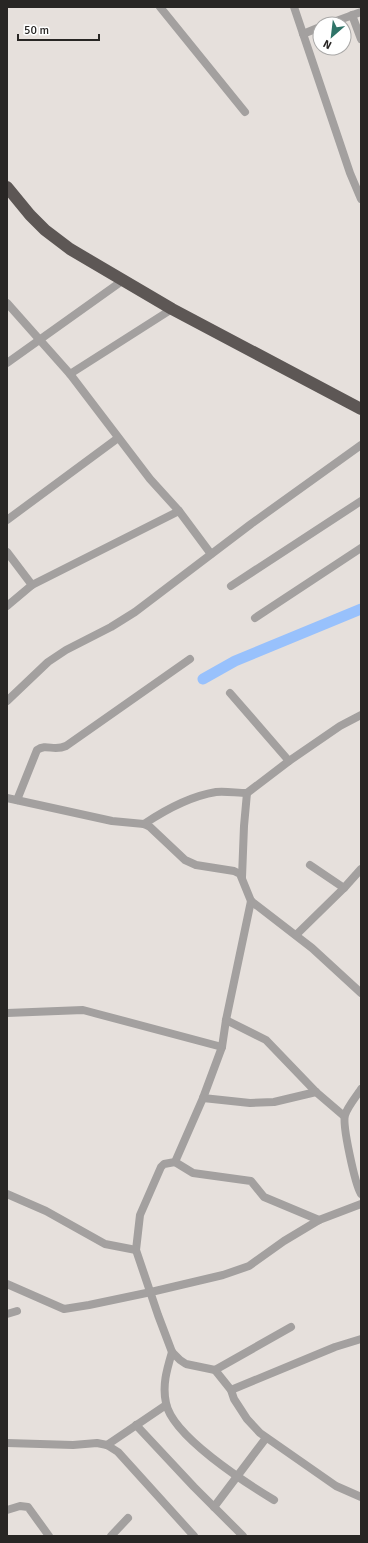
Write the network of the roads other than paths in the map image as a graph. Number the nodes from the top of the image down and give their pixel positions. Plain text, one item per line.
1 (160, 7) edge
2 (294, 7) edge
3 (361, 12) edge
4 (352, 15) joint
5 (312, 30) edge
6 (303, 34) junction
7 (361, 39) edge
8 (245, 112) dead end
9 (7, 188) edge
10 (361, 199) edge
11 (122, 281) junction
12 (9, 308) edge
13 (172, 310) junction
14 (38, 340) junction
15 (7, 363) edge
16 (70, 374) junction
17 (361, 409) edge
18 (118, 438) junction
19 (361, 445) edge
20 (361, 501) edge
21 (179, 511) junction
22 (7, 520) edge
23 (361, 548) edge
24 (7, 552) edge
25 (212, 554) junction
26 (32, 585) junction
27 (231, 586) dead end
28 (7, 606) edge
29 (255, 618) dead end
30 (190, 659) dead end
31 (230, 693) dead end
32 (7, 702) edge
33 (361, 715) edge
34 (289, 761) junction
35 (247, 793) junction
36 (7, 798) edge
37 (16, 800) junction
38 (144, 824) junction
39 (310, 865) dead end
40 (361, 869) edge
41 (242, 877) junction
42 (344, 888) junction
43 (252, 901) junction
44 (296, 935) junction
45 (361, 993) edge
46 (7, 1013) edge
47 (226, 1020) junction
48 (222, 1047) junction
49 (361, 1089) edge
50 (316, 1092) junction
51 (203, 1098) junction
52 (344, 1116) junction
53 (175, 1162) junction
54 (7, 1194) edge
55 (361, 1194) edge
56 (361, 1204) edge
57 (319, 1220) junction
58 (136, 1250) junction
59 (7, 1284) edge
60 (151, 1292) junction
61 (17, 1311) dead end
62 (7, 1314) edge
63 (291, 1327) dead end
64 (361, 1339) edge
65 (172, 1352) junction
66 (215, 1370) junction
67 (231, 1390) junction
68 (166, 1405) junction
69 (136, 1425) junction
70 (266, 1438) junction
71 (7, 1444) edge
72 (107, 1445) junction
73 (237, 1475) junction
74 (361, 1497) edge
75 (274, 1500) dead end
76 (214, 1507) junction
77 (7, 1510) edge
78 (128, 1518) dead end
79 (49, 1536) edge
80 (111, 1536) edge
81 (194, 1536) edge
82 (243, 1536) edge

1 - 8 street
2 - 6 street
3 - 4 street
4 - 7 street
5 - 6 street
6 - 10 street
9 - 11 highway
11 - 13 highway
11 - 14 street
12 - 14 street
13 - 16 street
13 - 17 highway
14 - 15 street
14 - 16 street
16 - 18 street
18 - 21 street
18 - 22 street
19 - 25 street
20 - 27 street
21 - 25 street
21 - 26 street
23 - 29 street
24 - 26 street
25 - 32 street
26 - 28 street
30 - 37 street
31 - 34 street
33 - 34 street
34 - 35 street
35 - 38 street
35 - 41 street
36 - 37 street
37 - 38 street
38 - 41 street
39 - 42 street
40 - 42 street
41 - 43 street
42 - 44 street
43 - 44 street
43 - 47 street
44 - 45 street
46 - 48 street
47 - 48 street
47 - 50 street
48 - 51 street
49 - 52 street
50 - 51 street
50 - 52 street
51 - 53 street
52 - 55 street
53 - 57 street
53 - 58 street
54 - 58 street
56 - 57 street
57 - 60 street
58 - 60 street
59 - 60 street
60 - 65 street
61 - 62 street
63 - 66 street
64 - 67 street
65 - 66 street
65 - 68 street
66 - 67 street
67 - 70 street
68 - 69 street
68 - 73 street
69 - 72 street
69 - 76 street
70 - 73 street
70 - 74 street
71 - 72 street
72 - 81 street
73 - 75 street
73 - 76 street
76 - 82 street
77 - 79 street
78 - 80 street

